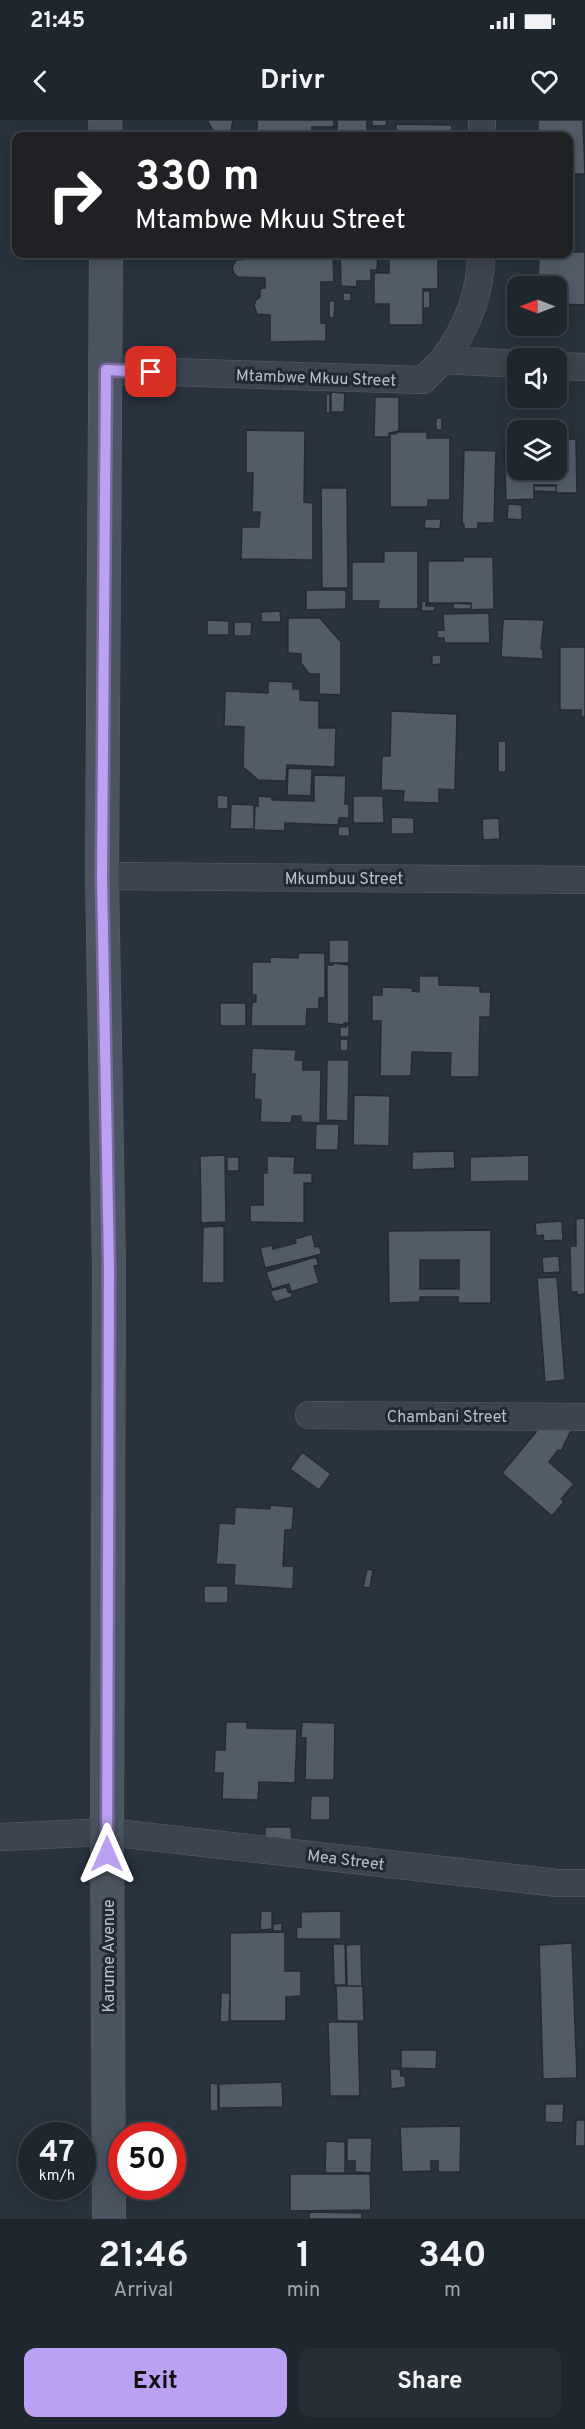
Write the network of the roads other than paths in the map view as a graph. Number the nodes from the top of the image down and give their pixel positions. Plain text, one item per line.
1 (106, 258) edge
2 (481, 258) edge
3 (443, 360) junction
4 (507, 363) edge
5 (567, 366) edge
6 (585, 367) edge
7 (106, 370) junction
8 (102, 876) junction
9 (585, 880) edge
10 (309, 1415) dead end
11 (585, 1418) edge
12 (107, 1832) junction
13 (0, 1837) edge
14 (585, 1883) edge
15 (109, 2219) edge

1 - 7 main road, Karume Avenue
2 - 3 street, Mtambwe Mkuu Street
3 - 4 street
3 - 7 street, Mtambwe Mkuu Street
5 - 6 street
7 - 8 main road, Karume Avenue
8 - 9 street, Mkumbuu Street
8 - 12 main road, Karume Avenue
10 - 11 street, Chambani Street
12 - 13 street, Mea Street
12 - 14 street, Mea Street
12 - 15 main road, Karume Avenue

